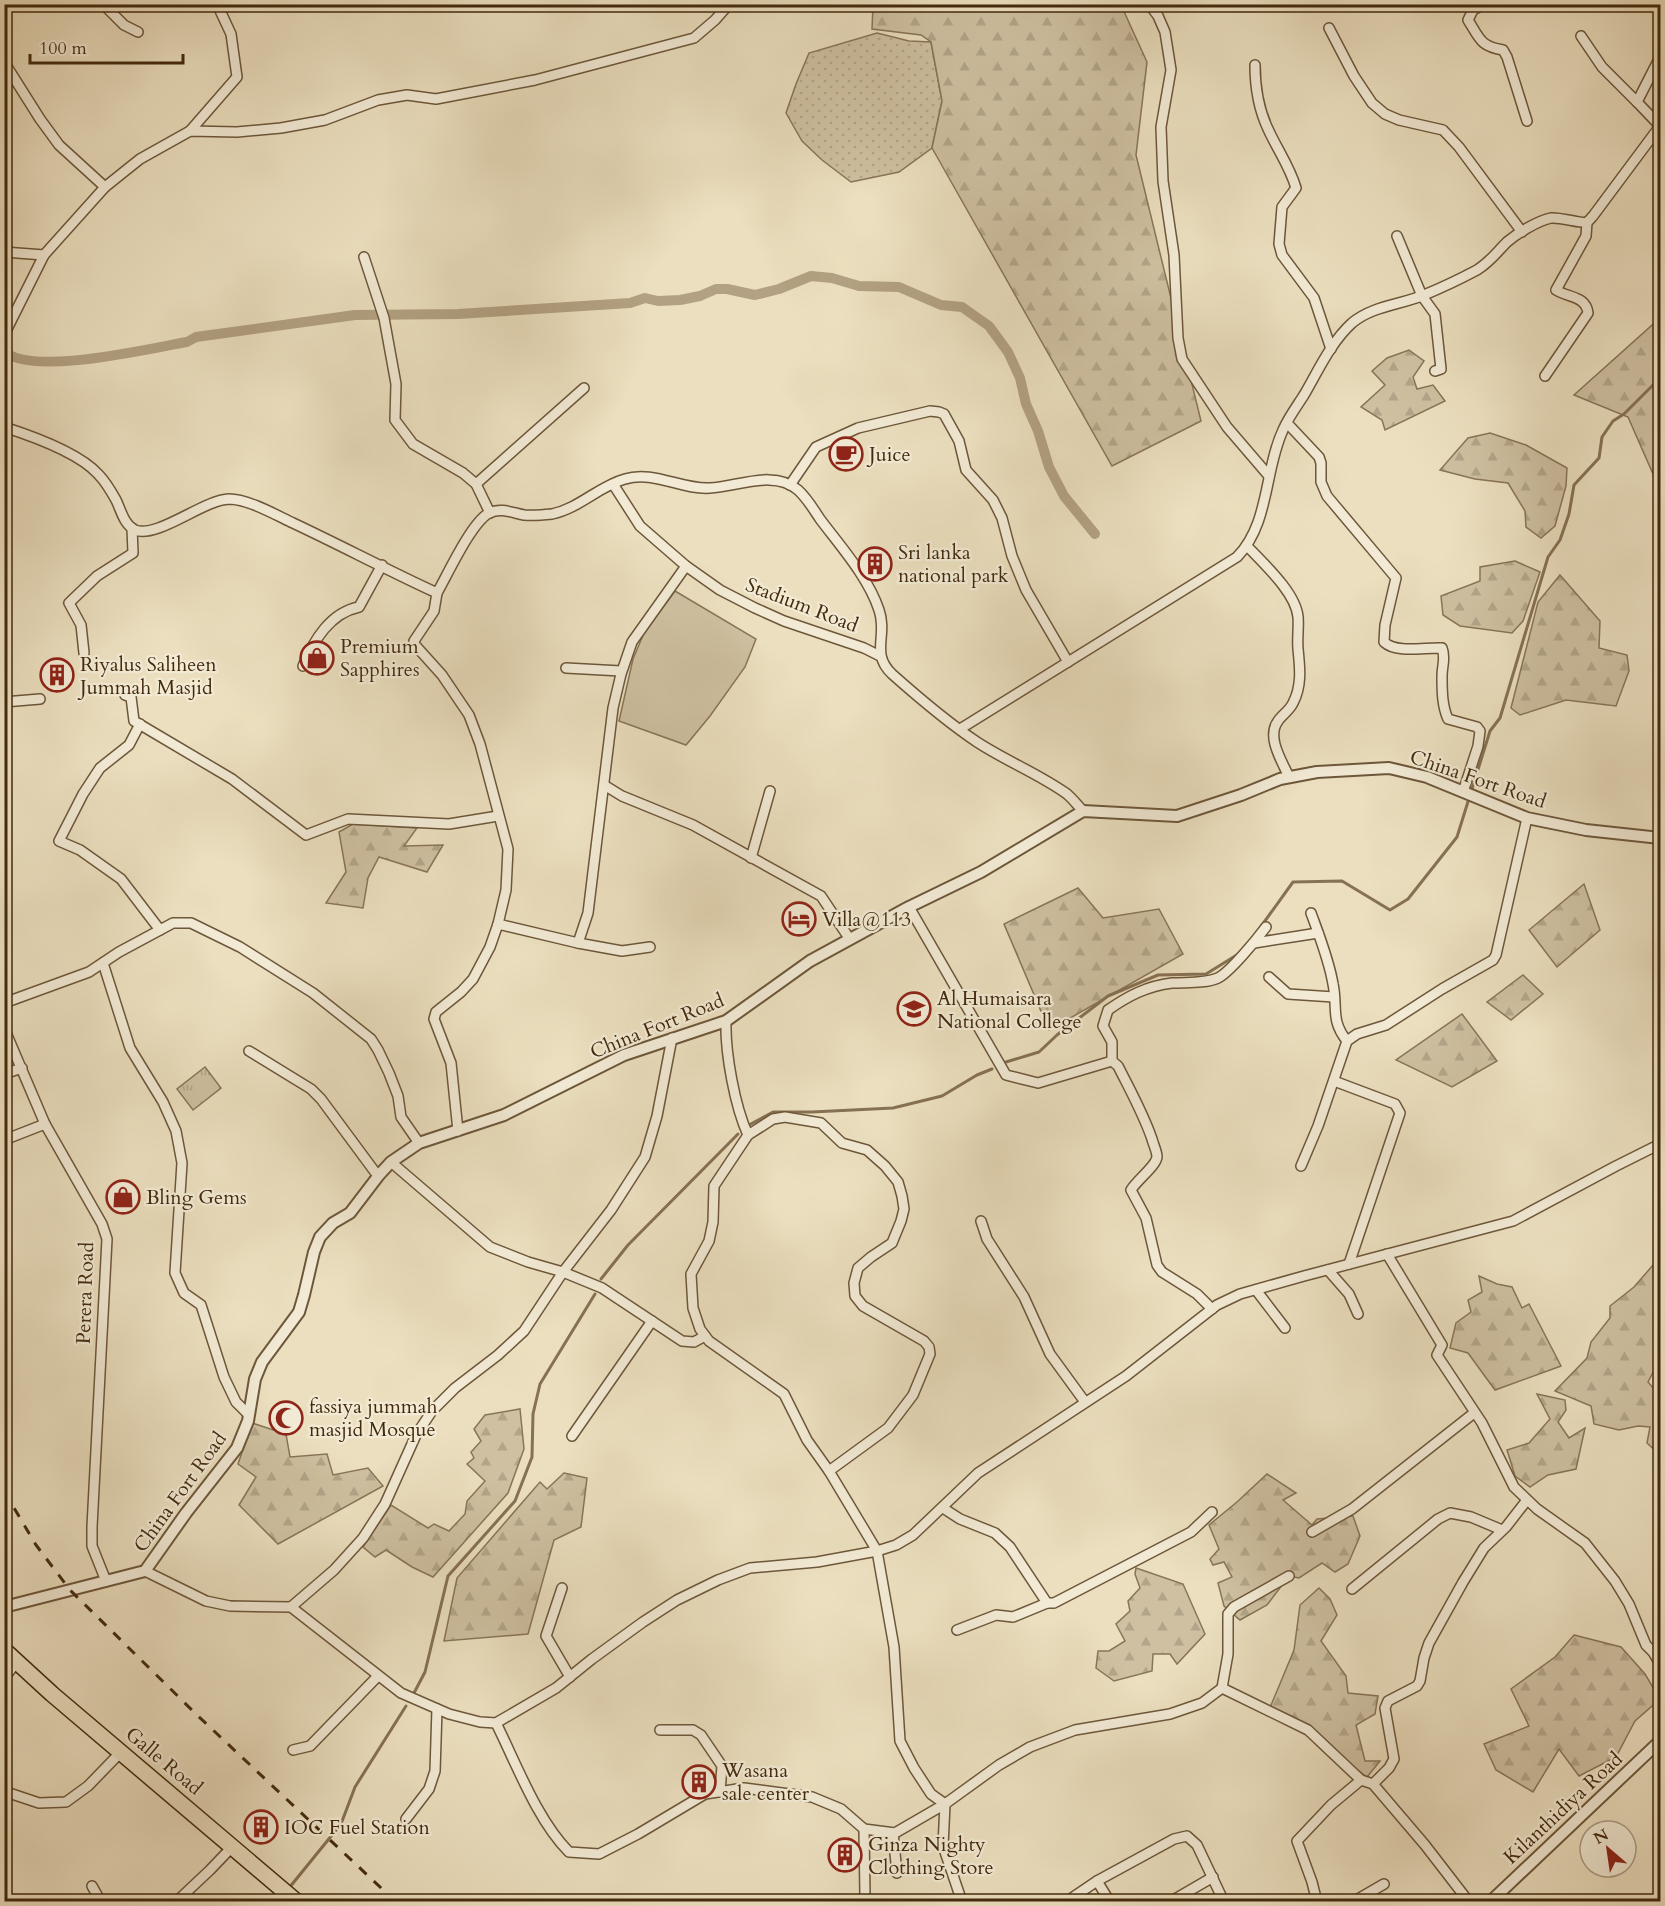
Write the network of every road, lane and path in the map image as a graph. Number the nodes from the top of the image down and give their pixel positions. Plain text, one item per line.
1 (103, 4) edge
2 (217, 4) edge
3 (729, 4) edge
4 (1149, 4) edge
5 (1485, 4) edge
6 (1329, 28) dead end
7 (138, 32) dead end
8 (1581, 36) dead end
9 (1660, 57) edge
10 (4, 62) edge
11 (1255, 65) dead end
12 (1637, 102) junction
13 (1527, 121) dead end
14 (1660, 126) edge
15 (190, 131) junction
16 (105, 187) junction
17 (1587, 222) junction
18 (1522, 232) junction
19 (1397, 236) dead end
20 (4, 252) edge
21 (44, 255) junction
22 (364, 257) dead end
23 (1422, 296) junction
24 (4, 335) edge
25 (1331, 349) junction
26 (1435, 371) dead end
27 (1545, 376) dead end
28 (584, 388) dead end
29 (1287, 423) junction
30 (4, 427) edge
31 (1269, 476) junction
32 (476, 484) junction
33 (613, 484) junction
34 (790, 485) junction
35 (490, 513) junction
36 (132, 528) junction
37 (1248, 547) junction
38 (382, 565) junction
39 (686, 566) junction
40 (438, 593) junction
41 (84, 653) dead end
42 (880, 656) junction
43 (1068, 662) junction
44 (303, 666) dead end
45 (566, 668) dead end
46 (621, 671) junction
47 (125, 695) dead end
48 (40, 699) dead end
49 (4, 702) edge
50 (140, 724) junction
51 (960, 729) junction
52 (1289, 777) junction
53 (604, 785) junction
54 (770, 791) dead end
55 (1463, 792) junction
56 (1083, 811) junction
57 (498, 816) junction
58 (1527, 818) junction
59 (1660, 838) edge
60 (751, 858) junction
61 (909, 907) junction
62 (1311, 913) dead end
63 (498, 924) junction
64 (1266, 927) dead end
65 (160, 930) junction
66 (1318, 933) junction
67 (849, 938) junction
68 (578, 943) junction
69 (1254, 943) junction
70 (650, 947) dead end
71 (103, 963) junction
72 (1269, 977) dead end
73 (1334, 997) junction
74 (4, 1003) edge
75 (726, 1021) junction
76 (4, 1028) edge
77 (672, 1038) junction
78 (1347, 1041) junction
79 (249, 1051) dead end
80 (1112, 1061) junction
81 (22, 1068) junction
82 (4, 1074) edge
83 (1334, 1082) junction
84 (45, 1124) junction
85 (458, 1131) junction
86 (748, 1135) junction
87 (4, 1140) edge
88 (419, 1143) junction
89 (1660, 1144) edge
90 (391, 1162) junction
91 (1301, 1166) dead end
92 (379, 1175) junction
93 (981, 1221) dead end
94 (1387, 1254) junction
95 (1349, 1264) junction
96 (1328, 1270) junction
97 (563, 1272) junction
98 (1256, 1290) junction
99 (1212, 1309) junction
100 (1358, 1314) dead end
101 (652, 1321) junction
102 (1285, 1328) dead end
103 (705, 1336) junction
104 (1085, 1402) junction
105 (1474, 1413) junction
106 (248, 1414) junction
107 (572, 1436) dead end
108 (829, 1471) junction
109 (1527, 1500) junction
110 (943, 1508) junction
111 (1212, 1512) dead end
112 (1502, 1530) junction
113 (1312, 1532) dead end
114 (877, 1551) junction
115 (145, 1571) junction
116 (1289, 1576) dead end
117 (106, 1581) junction
118 (562, 1588) dead end
119 (1352, 1589) dead end
120 (1047, 1603) junction
121 (4, 1606) edge
122 (291, 1607) junction
123 (957, 1630) dead end
124 (4, 1650) edge
125 (16, 1662) junction
126 (1660, 1664) edge
127 (378, 1676) junction
128 (570, 1677) junction
129 (4, 1678) edge
130 (1222, 1688) junction
131 (437, 1709) junction
132 (496, 1723) junction
133 (660, 1730) dead end
134 (1660, 1741) edge
135 (293, 1750) dead end
136 (121, 1752) junction
137 (1361, 1780) junction
138 (1373, 1784) junction
139 (4, 1787) edge
140 (720, 1792) junction
141 (945, 1804) junction
142 (406, 1819) dead end
143 (864, 1829) junction
144 (893, 1833) junction
145 (232, 1846) junction
146 (897, 1873) dead end
147 (1213, 1877) junction
148 (1097, 1881) junction
149 (1384, 1884) dead end
150 (92, 1886) dead end
151 (101, 1902) edge
152 (176, 1902) edge
153 (297, 1902) edge
154 (863, 1902) edge
155 (964, 1902) edge
156 (1066, 1902) edge
157 (1110, 1902) edge
158 (1170, 1902) edge
159 (1224, 1902) edge
160 (1317, 1902) edge
161 (1353, 1902) edge
162 (1469, 1902) edge
163 (1490, 1902) edge

1 - 7 street
2 - 15 street
3 - 15 street
4 - 31 street
5 - 13 street
6 - 18 street
8 - 12 street
9 - 12 street
10 - 16 street
11 - 25 street
12 - 14 street
14 - 17 street
15 - 16 street
16 - 21 street
17 - 18 street
17 - 27 street
18 - 23 street
19 - 23 street
20 - 21 street
21 - 24 street
22 - 32 street
23 - 25 street
23 - 26 street
25 - 29 street
28 - 32 street
29 - 31 street
29 - 55 street
30 - 36 street
31 - 37 street
32 - 35 street
33 - 34 street
33 - 35 street
33 - 39 street, Stadium Road
34 - 42 street
34 - 43 street
35 - 40 street
36 - 38 street
36 - 41 street
37 - 43 street
37 - 52 street
38 - 40 street
38 - 44 street
39 - 42 street, Stadium Road
39 - 46 street
40 - 57 street
42 - 51 street
43 - 51 street
45 - 46 street
46 - 53 street
47 - 50 street
48 - 49 street
50 - 57 street
50 - 65 street
51 - 56 street
52 - 55 street, China Fort Road
52 - 56 street, China Fort Road
53 - 60 street
53 - 68 street
54 - 60 street
55 - 58 street, China Fort Road
56 - 61 street, China Fort Road
57 - 63 street
58 - 59 street, China Fort Road
58 - 78 street
60 - 67 street
61 - 67 street, China Fort Road
61 - 80 street
62 - 66 street
63 - 68 street
63 - 85 street
64 - 69 street
65 - 71 street
65 - 88 street
66 - 69 street
66 - 73 street
67 - 75 street, China Fort Road
68 - 70 street
69 - 80 street
71 - 74 street
71 - 106 street
72 - 73 street
73 - 78 street
75 - 77 street, China Fort Road
75 - 86 street
76 - 81 street, Perera Road
77 - 85 street, China Fort Road
77 - 97 street
78 - 83 street
79 - 92 street
80 - 99 street
81 - 82 street
81 - 84 street, Perera Road
83 - 91 street
83 - 95 street
84 - 87 street
84 - 117 street, Perera Road
85 - 88 street, China Fort Road
86 - 103 street
86 - 108 street
88 - 90 street, China Fort Road
89 - 94 street
90 - 92 street, China Fort Road
90 - 97 street
92 - 106 street, China Fort Road
93 - 104 street
94 - 95 street
94 - 105 street
95 - 96 street
96 - 98 street
96 - 100 street
97 - 101 street
97 - 122 street
98 - 99 street
98 - 102 street
99 - 104 street
101 - 103 street
101 - 107 street
103 - 108 street
104 - 110 street
105 - 109 street
105 - 113 street
106 - 115 street, China Fort Road
108 - 114 street
109 - 112 street
109 - 126 street
110 - 114 street
110 - 120 street
111 - 120 street
112 - 119 street
112 - 138 street
114 - 128 street
114 - 141 street
115 - 117 street, China Fort Road
115 - 122 street
116 - 130 street
117 - 121 street, China Fort Road
118 - 128 street
120 - 123 street
122 - 127 street
124 - 125 highway, Galle Road
125 - 129 street
125 - 136 highway, Galle Road
127 - 131 street
127 - 135 street
128 - 132 street
130 - 137 street
130 - 141 street
131 - 132 street
131 - 142 street
132 - 140 street
133 - 140 street
134 - 163 street, Kilanthidiya Road
136 - 139 street
136 - 145 highway, Galle Road
137 - 138 street
137 - 160 street
138 - 162 street
140 - 143 street
141 - 144 street
141 - 155 street
143 - 144 street
143 - 154 street
144 - 146 street
145 - 152 street
145 - 153 highway, Galle Road
147 - 148 street
147 - 158 street
147 - 159 street
148 - 156 street
148 - 157 street
149 - 161 street
150 - 151 street

